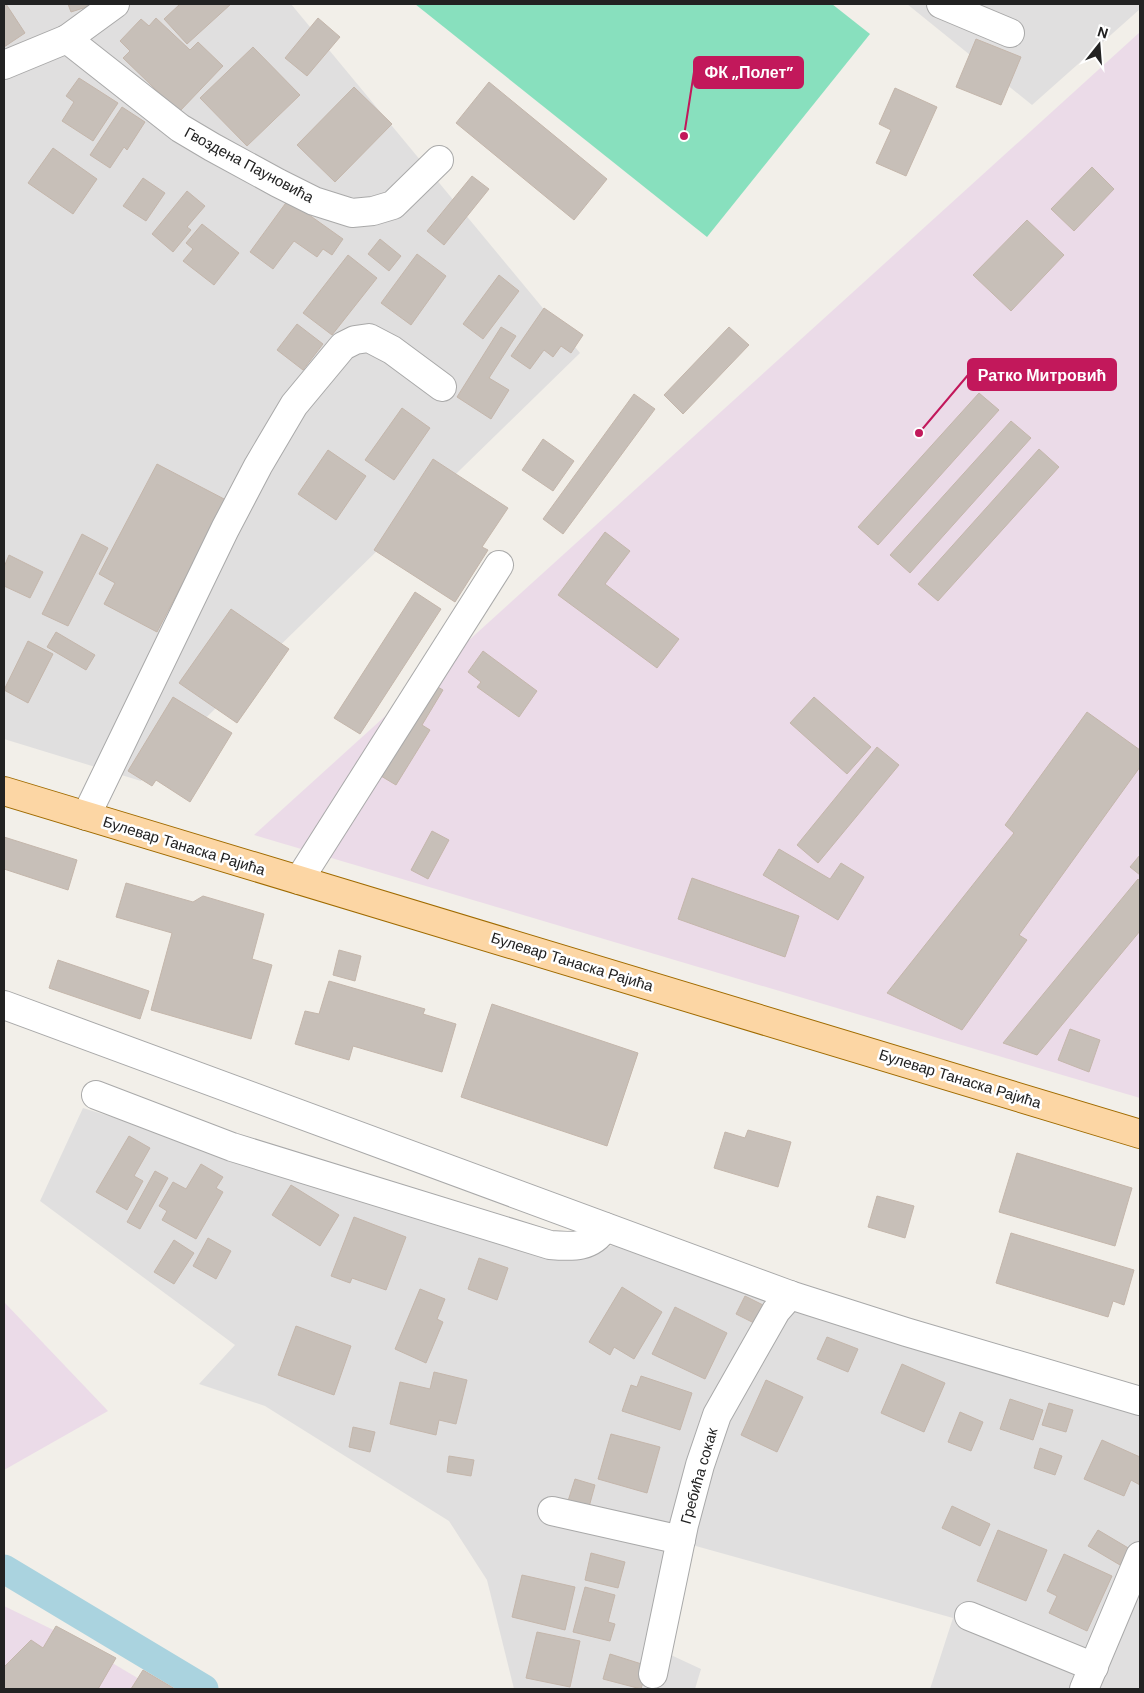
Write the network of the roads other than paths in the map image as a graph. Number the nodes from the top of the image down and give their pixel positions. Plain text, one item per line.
1 (114, 4) edge
2 (941, 4) edge
3 (1010, 33) dead end
4 (67, 40) junction
5 (4, 65) edge
6 (439, 160) dead end
7 (442, 387) dead end
8 (499, 565) dead end
9 (4, 791) edge
10 (86, 816) junction
11 (298, 880) junction
12 (5, 1006) edge
13 (96, 1095) dead end
14 (1140, 1134) edge
15 (605, 1227) junction
16 (790, 1295) junction
17 (1140, 1401) edge
18 (552, 1511) dead end
19 (681, 1540) junction
20 (1140, 1556) edge
21 (969, 1616) dead end
22 (653, 1674) dead end
23 (1089, 1678) edge

1 - 4 street
2 - 3 street
4 - 5 street
4 - 6 street, Гвоздена Пауновића
7 - 10 street
8 - 11 street
9 - 10 main road, Булевар Танаска Рајића
10 - 11 main road, Булевар Танаска Рајића
11 - 14 main road, Булевар Танаска Рајића
12 - 15 street
13 - 15 street
15 - 16 street
16 - 17 street
16 - 19 street, Гребића сокак
18 - 19 street
19 - 22 street, Гребића сокак
20 - 23 street
21 - 23 street

